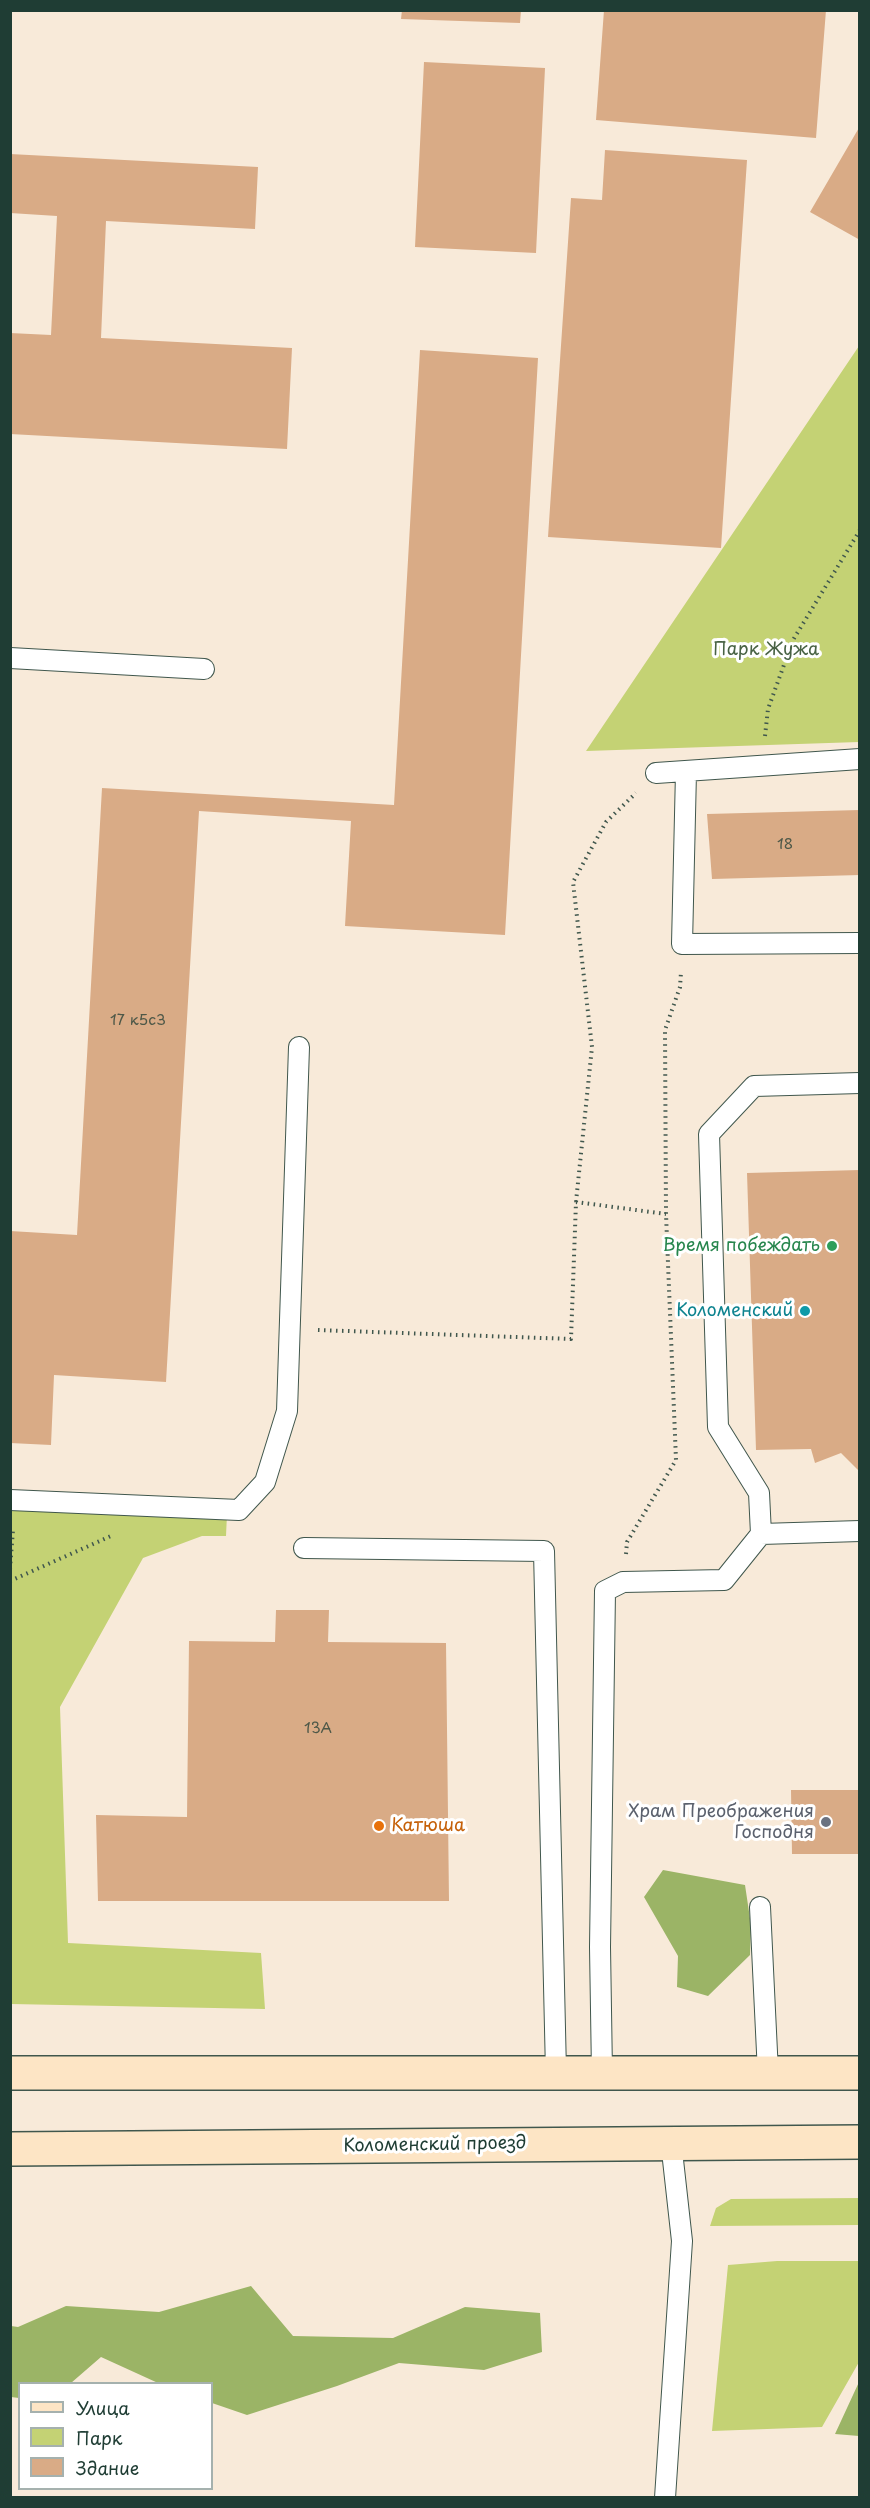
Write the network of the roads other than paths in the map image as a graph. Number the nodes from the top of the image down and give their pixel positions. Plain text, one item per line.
1 (10, 658) edge
2 (204, 669) dead end
3 (860, 759) edge
4 (686, 772) junction
5 (656, 773) road end
6 (860, 943) edge
7 (299, 1047) dead end
8 (860, 1083) edge
9 (13, 1500) edge
10 (860, 1530) edge
11 (760, 1534) junction
12 (304, 1548) dead end
13 (760, 1907) dead end
14 (10, 2073) edge
15 (556, 2073) junction
16 (602, 2073) junction
17 (768, 2073) junction
18 (860, 2073) edge
19 (671, 2142) junction
20 (860, 2142) edge
21 (10, 2149) edge
22 (664, 2498) edge

1 - 2 lane
3 - 4 lane
4 - 5 lane
4 - 6 lane
7 - 9 lane
8 - 11 lane
10 - 11 lane
11 - 16 lane
12 - 15 lane
13 - 17 lane
14 - 15 main road
15 - 16 main road
16 - 17 main road
17 - 18 main road
19 - 20 main road, Коломенский проезд
19 - 21 main road, Коломенский проезд
19 - 22 lane

